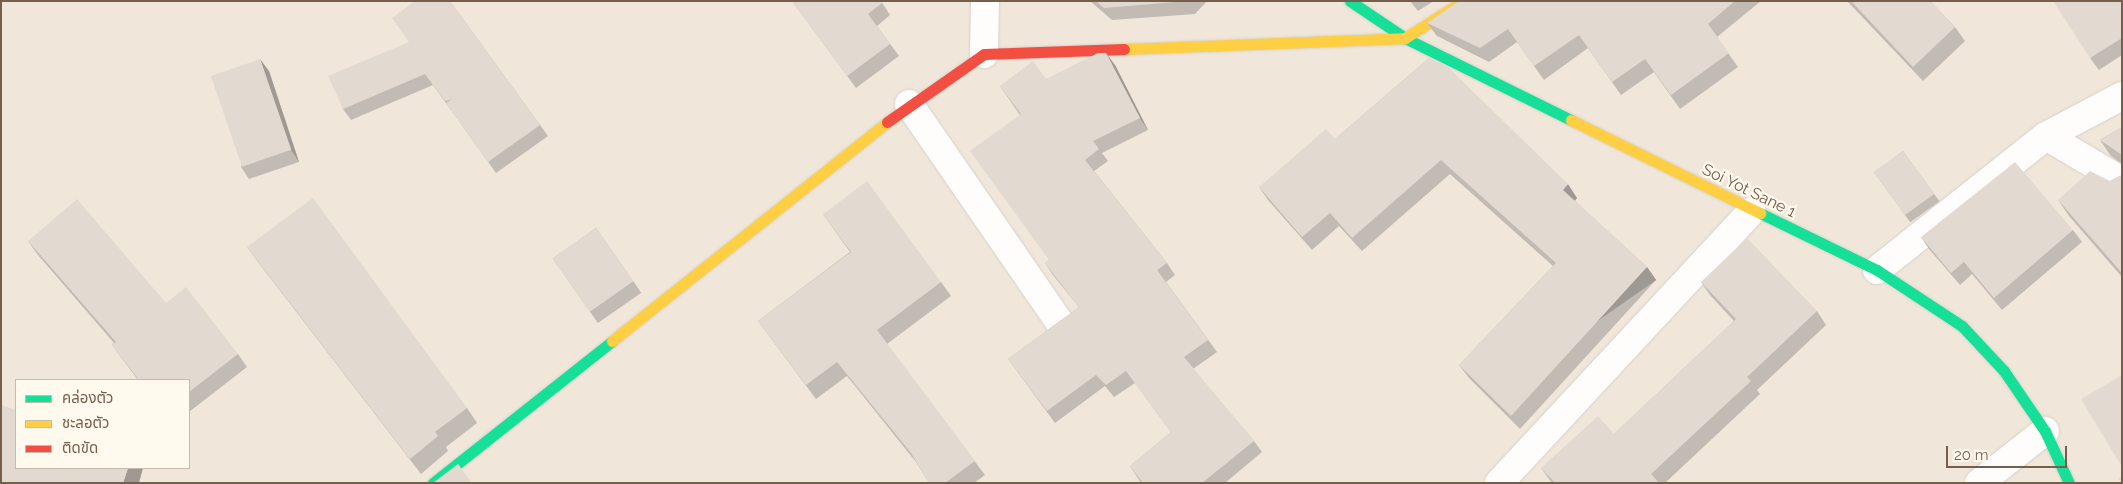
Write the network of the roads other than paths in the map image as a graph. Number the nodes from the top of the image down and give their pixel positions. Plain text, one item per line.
1 (984, 1) edge
2 (1350, 1) edge
3 (1462, 1) edge
4 (1405, 38) junction
5 (984, 54) junction
6 (2122, 96) edge
7 (909, 104) junction
8 (2046, 136) junction
9 (2122, 181) edge
10 (1752, 211) junction
11 (1877, 270) junction
12 (1060, 323) edge
13 (2045, 431) junction
14 (433, 483) edge
15 (1499, 483) edge
16 (1979, 483) edge
17 (2069, 483) edge

1 - 5 street
2 - 4 street, Soi Yot Sane 1
3 - 4 street
4 - 5 street
4 - 10 street, Soi Yot Sane 1
5 - 7 street
6 - 8 street
7 - 12 street
7 - 14 street
8 - 9 street
8 - 11 street
10 - 11 street, Soi Yot Sane 1
10 - 15 street
11 - 13 street, Soi Yot Sane 1
13 - 16 street
13 - 17 street, Soi Yot Sane 1

